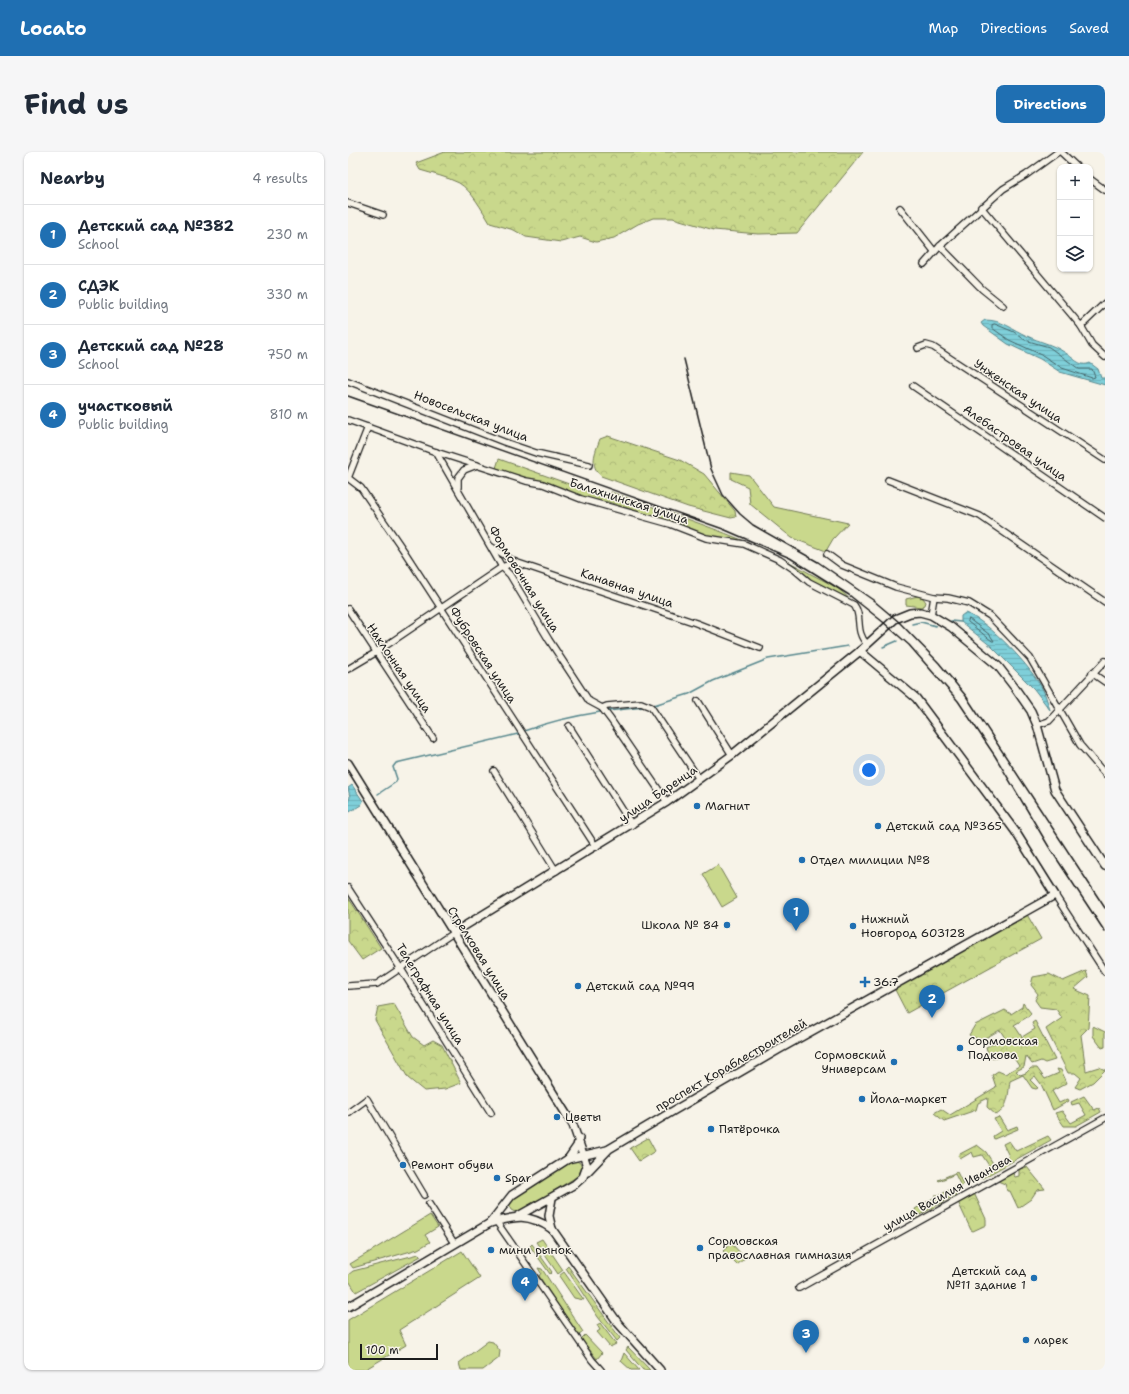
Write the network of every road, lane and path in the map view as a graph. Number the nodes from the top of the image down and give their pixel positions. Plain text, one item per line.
1 (1060, 152) edge
2 (1074, 164) edge
3 (1093, 181) edge
4 (1105, 190) edge
5 (348, 202) edge
6 (981, 207) junction
7 (900, 208) dead end
8 (383, 215) dead end
9 (940, 246) junction
10 (934, 251) junction
11 (924, 264) dead end
12 (1105, 303) edge
13 (1003, 306) dead end
14 (1080, 326) junction
15 (918, 348) dead end
16 (1105, 357) edge
17 (348, 381) edge
18 (913, 386) dead end
19 (348, 420) edge
20 (368, 427) junction
21 (436, 452) junction
22 (1105, 460) edge
23 (477, 465) junction
24 (589, 465) dead end
25 (348, 478) edge
26 (888, 480) dead end
27 (459, 489) junction
28 (1105, 518) edge
29 (489, 545) junction
30 (827, 554) dead end
31 (516, 562) junction
32 (502, 566) junction
33 (934, 598) junction
34 (1105, 602) edge
35 (348, 609) edge
36 (441, 609) junction
37 (931, 615) junction
38 (867, 644) junction
39 (760, 648) dead end
40 (860, 650) junction
41 (375, 653) junction
42 (1105, 661) edge
43 (348, 670) edge
44 (1092, 674) junction
45 (1105, 682) edge
46 (698, 701) dead end
47 (602, 708) junction
48 (1060, 709) junction
49 (1037, 725) junction
50 (569, 726) dead end
51 (433, 738) dead end
52 (732, 755) junction
53 (348, 762) edge
54 (494, 771) dead end
55 (1105, 774) edge
56 (699, 779) junction
57 (667, 802) junction
58 (632, 825) junction
59 (596, 847) junction
60 (1105, 866) edge
61 (556, 870) junction
62 (348, 888) edge
63 (1055, 895) junction
64 (453, 933) junction
65 (401, 969) junction
66 (1105, 972) edge
67 (348, 986) edge
68 (348, 1113) edge
69 (491, 1113) dead end
70 (1105, 1118) edge
71 (579, 1138) junction
72 (609, 1149) junction
73 (585, 1156) junction
74 (568, 1159) junction
75 (587, 1172) junction
76 (424, 1195) dead end
77 (552, 1198) junction
78 (507, 1201) junction
79 (429, 1204) dead end
80 (516, 1216) junction
81 (493, 1222) junction
82 (552, 1229) junction
83 (454, 1243) junction
84 (799, 1288) dead end
85 (348, 1307) edge
86 (601, 1370) edge
87 (660, 1370) edge

1 - 2 street
1 - 6 street
3 - 4 street
5 - 8 street
6 - 9 street
6 - 14 street
7 - 10 street
9 - 10 street
9 - 13 street
10 - 11 street
12 - 14 street
14 - 16 street
15 - 22 street, Унженская улица
17 - 24 street, Новосельская улица
18 - 28 street, Алебастровая улица
19 - 20 street, Балахнинская улица
20 - 21 street, Балахнинская улица
20 - 25 street
21 - 23 street, Балахнинская улица
21 - 27 street, Формовочная улица
23 - 27 street
23 - 38 street, Балахнинская улица
25 - 36 street, Фубровская улица
26 - 34 street
27 - 29 street, Формовочная улица
29 - 31 street, Канавная улица
29 - 32 street, Формовочная улица
30 - 33 street
31 - 32 street
31 - 39 street, Канавная улица
32 - 36 street
32 - 47 street, Формовочная улица
33 - 37 street
33 - 48 street
35 - 41 street, Наклонная улица
36 - 41 street
36 - 59 street, Фубровская улица
37 - 38 street, улица Баренца
37 - 49 street
38 - 40 street, улица Баренца
40 - 52 street, улица Баренца
40 - 63 street
41 - 43 street
41 - 51 street, Наклонная улица
42 - 44 street
44 - 45 street
44 - 48 street
46 - 52 street
47 - 56 street
47 - 57 street, Формовочная улица
48 - 49 street
48 - 55 street
49 - 60 street
50 - 58 street
52 - 56 street, улица Баренца
53 - 64 street, Стрелковая улица
54 - 61 street
56 - 57 street, улица Баренца
57 - 58 street, улица Баренца
58 - 59 street, улица Баренца
59 - 61 street, улица Баренца
61 - 64 street, улица Баренца
62 - 65 street, Телеграфная улица
63 - 66 street
63 - 72 street, проспект Кораблестроителей
64 - 65 street
64 - 71 street, Стрелковая улица
65 - 67 street
65 - 69 street, Телеграфная улица
68 - 76 street
70 - 84 street, улица Василия Иванова
71 - 73 street, Стрелковая улица
71 - 74 street
72 - 73 street
72 - 75 street, проспект Кораблестроителей
73 - 74 street
73 - 75 street, Стрелковая улица
74 - 78 street
75 - 77 street, проспект Кораблестроителей
77 - 80 street, проспект Кораблестроителей
77 - 82 street
78 - 80 street
78 - 81 street
79 - 83 street
80 - 81 street, проспект Кораблестроителей
80 - 82 street
81 - 83 street
81 - 86 street
82 - 87 street
83 - 85 street

